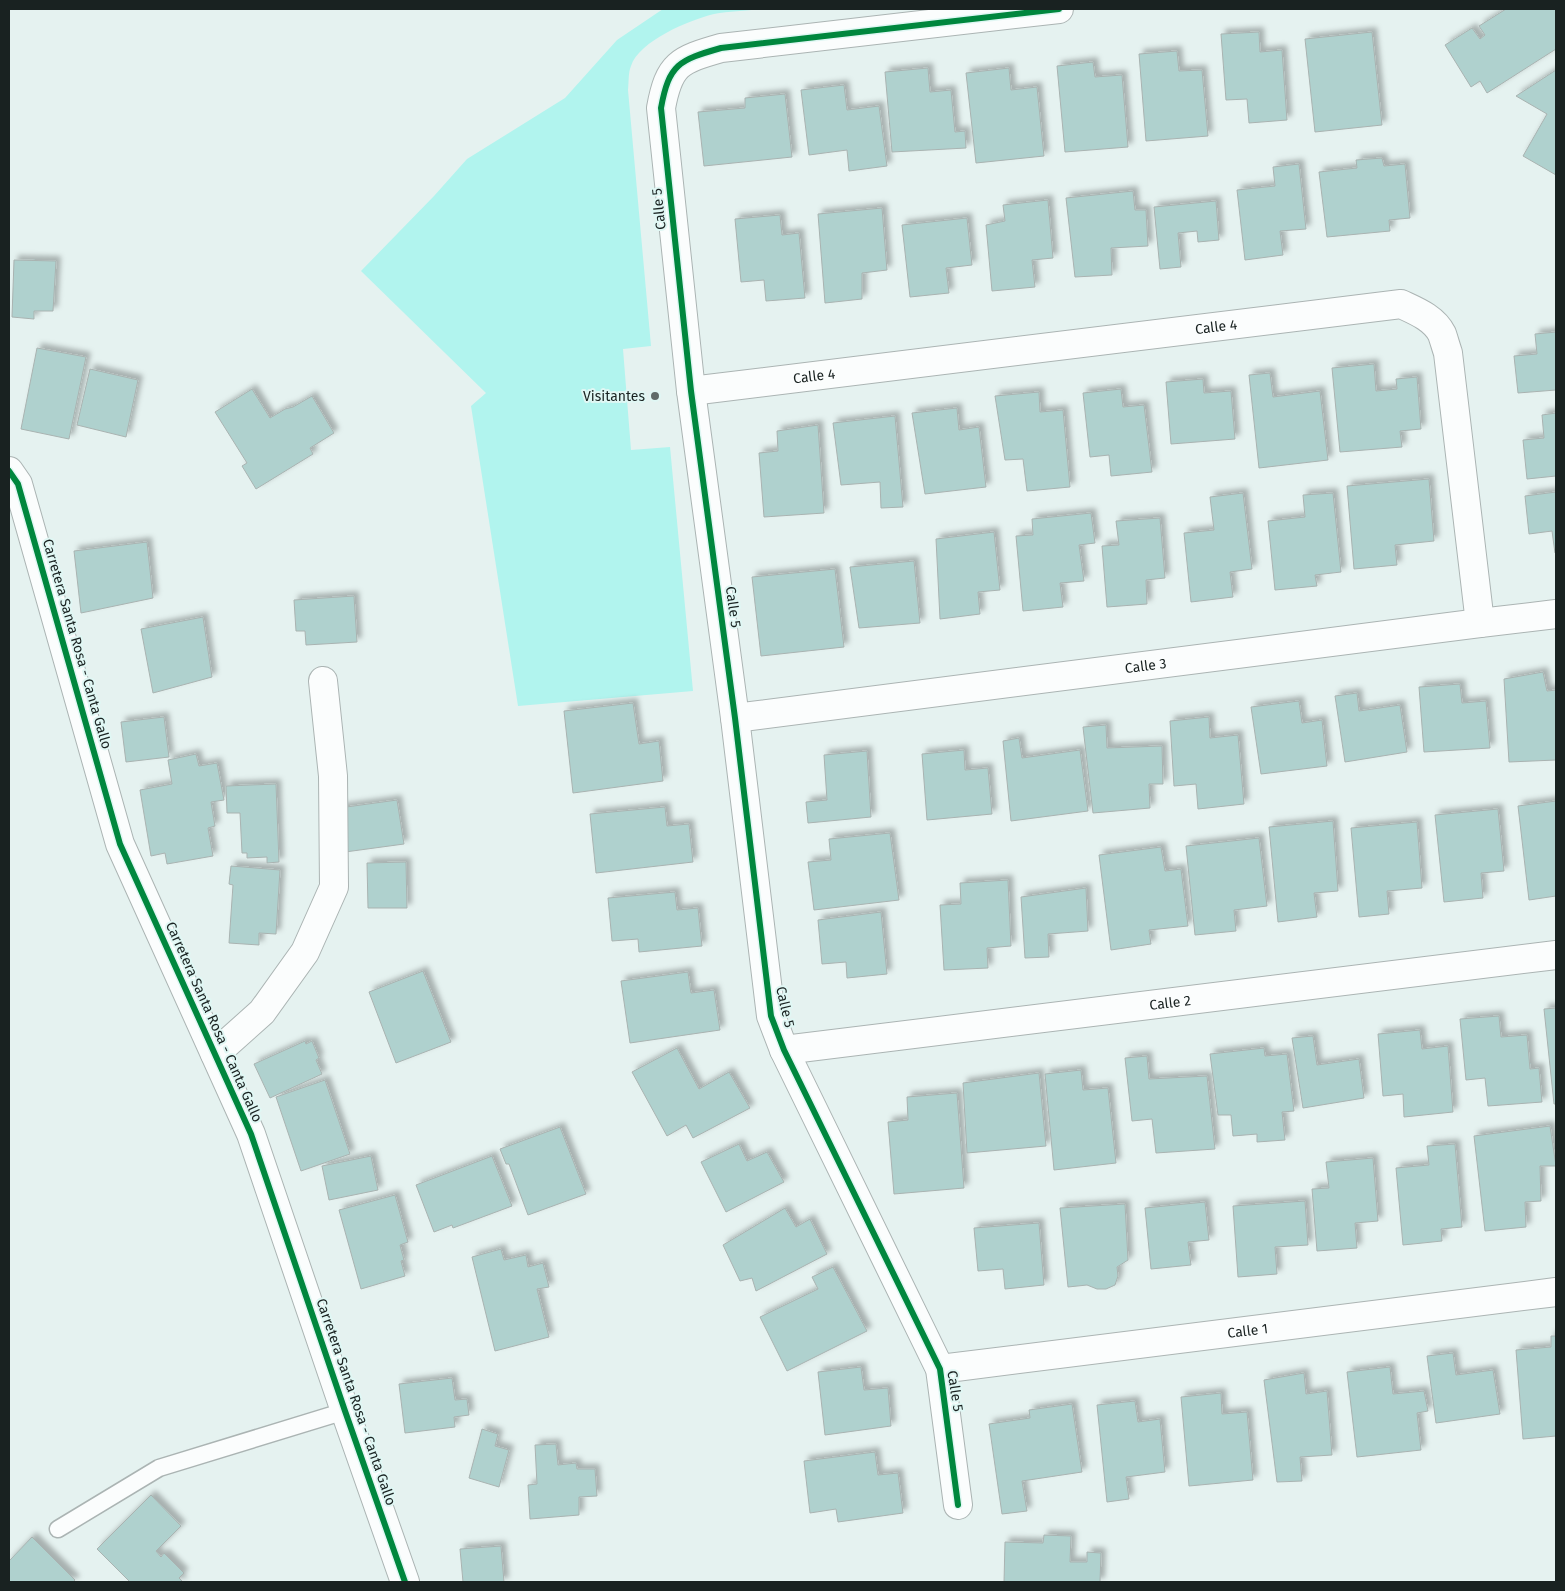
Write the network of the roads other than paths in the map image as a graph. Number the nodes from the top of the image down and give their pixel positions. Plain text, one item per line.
1 (1059, 9) edge
2 (691, 391) junction
3 (9, 471) edge
4 (1556, 614) edge
5 (1480, 622) junction
6 (323, 681) dead end
7 (735, 718) junction
8 (1556, 955) edge
9 (784, 1050) junction
10 (216, 1054) junction
11 (1556, 1292) edge
12 (940, 1369) junction
13 (345, 1411) junction
14 (958, 1505) dead end
15 (58, 1529) dead end
16 (405, 1582) edge

1 - 2 street, Calle 5
2 - 5 street, Calle 4
2 - 7 street, Calle 5
3 - 10 street, Carretera Santa Rosa - Canta Gallo
4 - 5 street, Calle 3
5 - 7 street, Calle 3
6 - 10 street
7 - 9 street, Calle 5
8 - 9 street, Calle 2
9 - 12 street, Calle 5
10 - 13 street, Carretera Santa Rosa - Canta Gallo
11 - 12 street, Calle 1
12 - 14 street, Calle 5
13 - 15 lane
13 - 16 street, Carretera Santa Rosa - Canta Gallo

